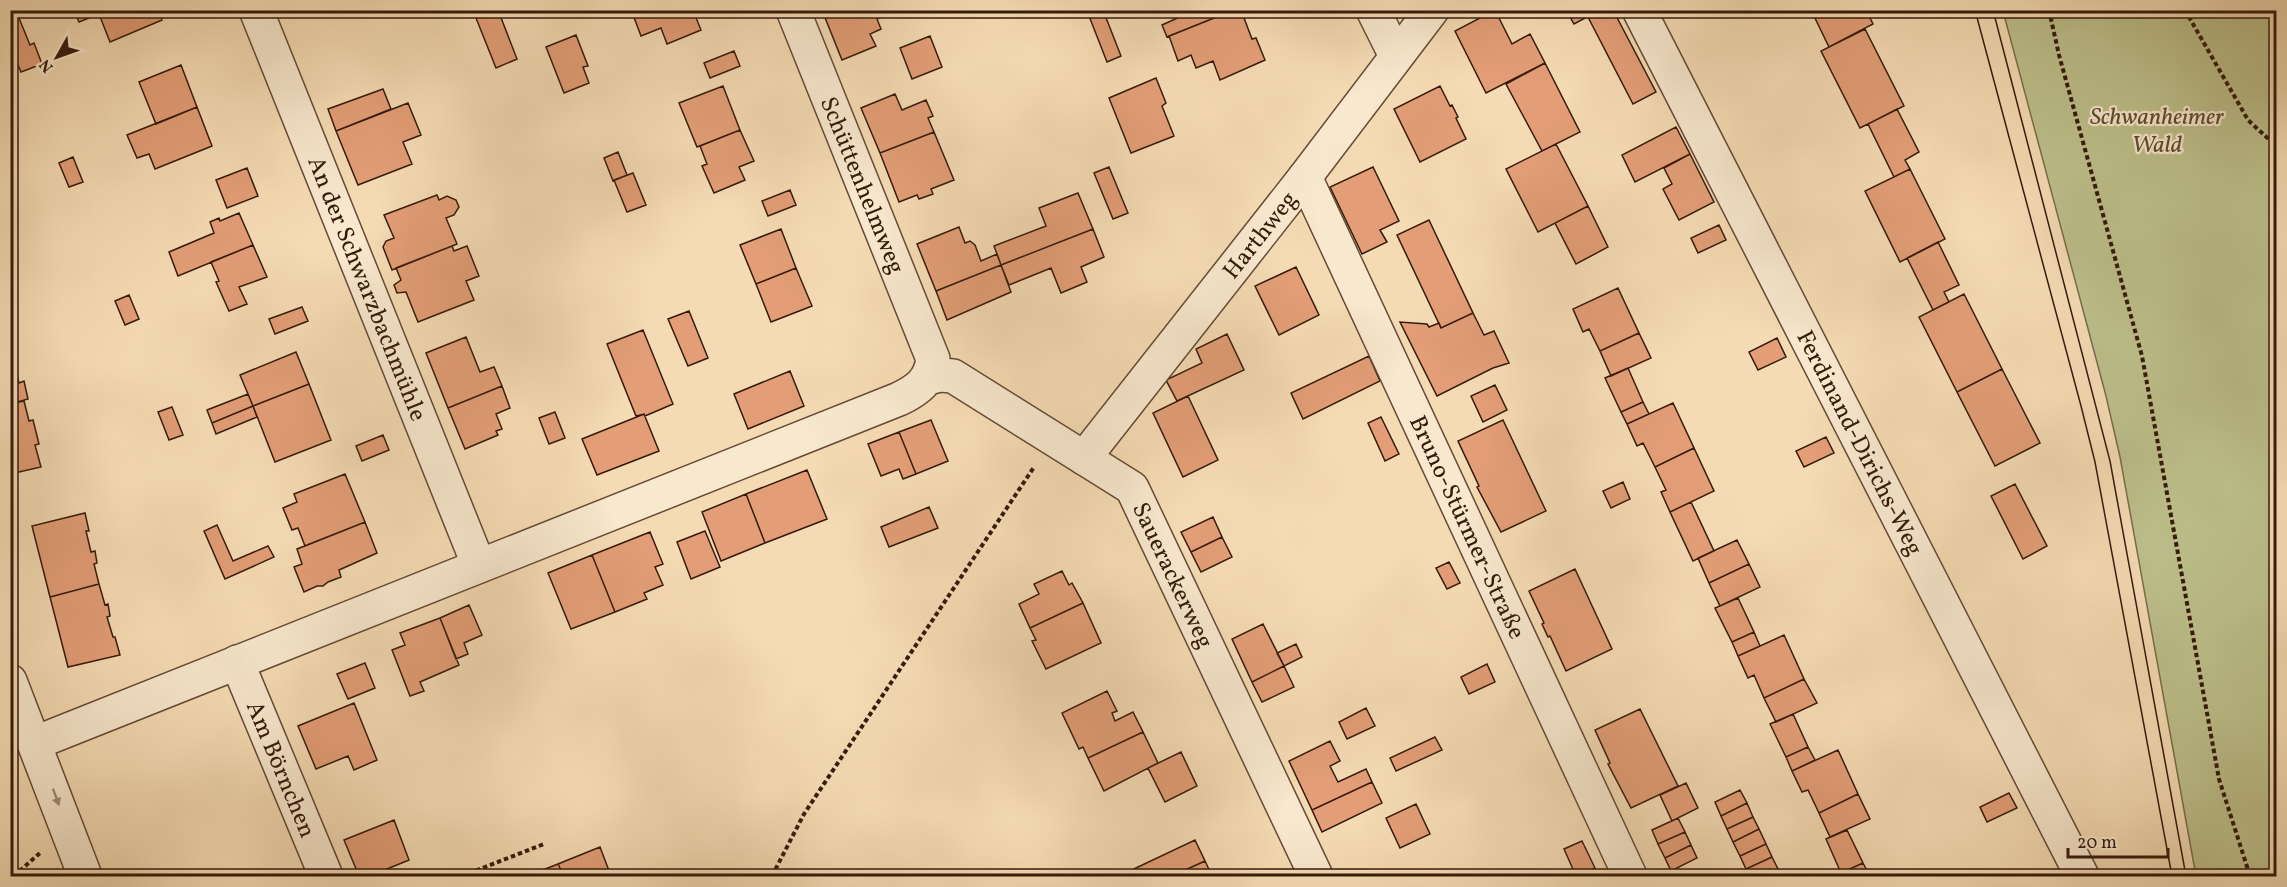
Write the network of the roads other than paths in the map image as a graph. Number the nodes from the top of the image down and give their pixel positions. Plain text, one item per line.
1 (256, 10) edge
2 (793, 10) edge
3 (1373, 10) edge
4 (1432, 10) edge
5 (1639, 10) edge
6 (1396, 56) junction
7 (1305, 177) junction
8 (930, 368) junction
9 (1084, 458) junction
10 (479, 566) junction
11 (237, 662) junction
12 (10, 681) edge
13 (35, 743) junction
14 (85, 876) edge
15 (326, 876) edge
16 (1316, 876) edge
17 (1630, 876) edge
18 (2082, 876) edge

1 - 10 street, An der Schwarzbachmühle
2 - 8 street, Schüttenhelmweg
3 - 6 street
4 - 6 street, Harthweg
5 - 18 street, Ferdinand-Dirichs-Weg
6 - 7 street, Harthweg
7 - 9 street, Harthweg
7 - 17 street, Bruno-Stürmer-Straße
8 - 9 street, Sauerackerweg
8 - 10 street
9 - 16 street, Sauerackerweg
10 - 11 street
11 - 13 street
11 - 15 street, Am Börnchen
12 - 13 street
13 -> 14 street

